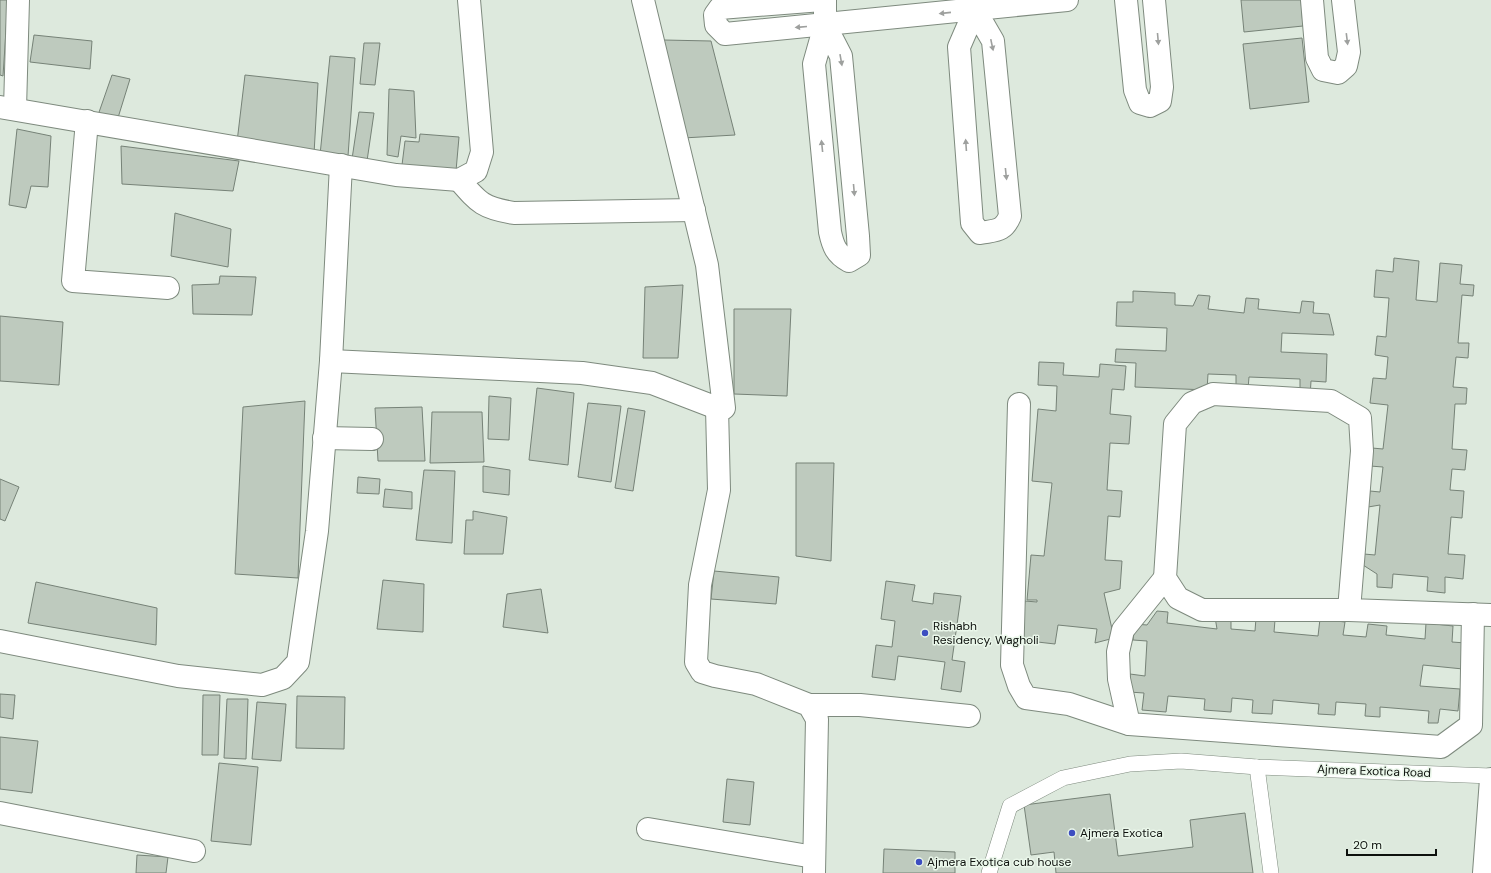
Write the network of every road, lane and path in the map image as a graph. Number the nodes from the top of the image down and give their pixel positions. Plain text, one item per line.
1 (18, 0) edge
2 (469, 0) edge
3 (643, 0) edge
4 (823, 0) edge
5 (1067, 0) edge
6 (1126, 0) edge
7 (1154, 0) edge
8 (1312, 0) edge
9 (1342, 0) edge
10 (975, 5) edge
11 (825, 25) junction
12 (8, 108) edge
13 (87, 121) junction
14 (341, 165) junction
15 (459, 180) junction
16 (694, 210) junction
17 (168, 288) dead end
18 (331, 361) junction
19 (1020, 404) dead end
20 (717, 408) junction
21 (324, 438) junction
22 (372, 439) dead end
23 (1165, 578) junction
24 (1349, 610) junction
25 (1482, 615) edge
26 (0, 641) edge
27 (810, 705) junction
28 (969, 716) dead end
29 (1129, 724) junction
30 (1257, 767) junction
31 (1491, 777) edge
32 (0, 813) edge
33 (648, 829) dead end
34 (194, 851) dead end
35 (814, 865) edge
36 (989, 873) edge
37 (1271, 873) edge
38 (1484, 873) edge

1 - 12 street
2 - 15 street
3 - 16 street
4 - 11 street
11 -> 4 street
5 - 10 street
7 -> 6 street
9 -> 8 street
10 -> 10 street
10 -> 11 street
11 -> 11 street
12 - 13 street
13 - 14 street
13 - 17 street
14 - 15 street
14 - 18 street
15 - 16 street
16 - 20 street
18 - 20 street
18 - 21 street
19 - 29 street
20 - 27 street
21 - 22 street
21 - 26 street
23 - 24 street
23 - 24 street
23 - 29 street
24 - 25 street
25 - 29 street
27 - 28 street
27 - 35 street
30 - 31 lane, Ajmera Exotica Road
30 - 36 lane, Ajmera Exotica Road
30 - 37 lane
31 - 38 street
32 - 34 street
33 - 35 street

